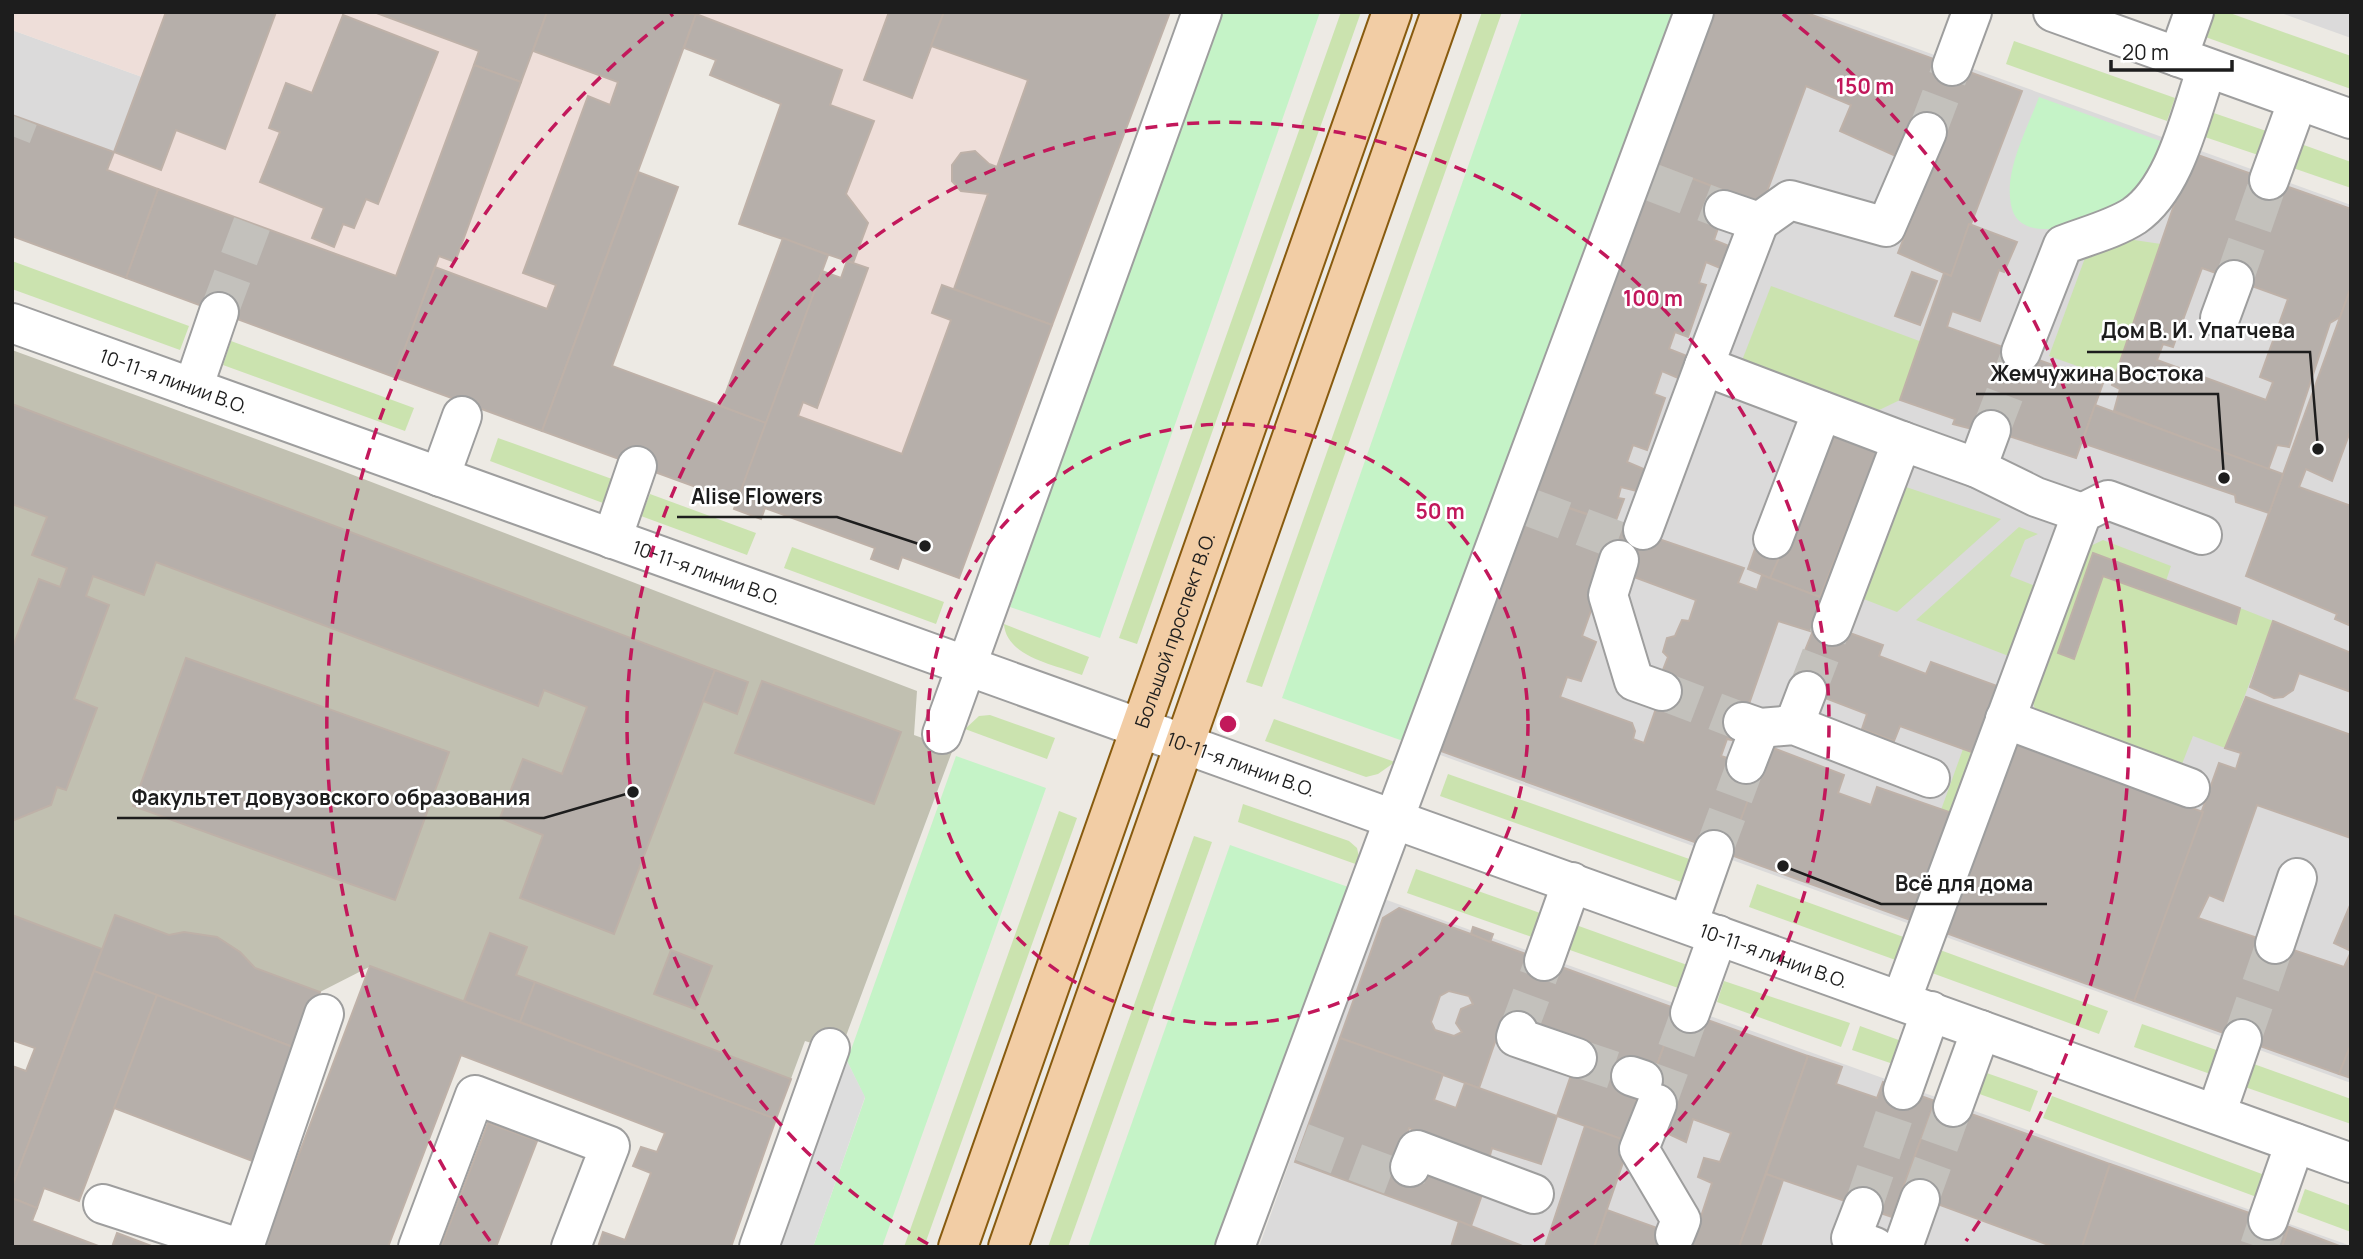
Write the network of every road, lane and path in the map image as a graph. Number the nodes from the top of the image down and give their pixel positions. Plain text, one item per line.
1 (1202, 12) edge
2 (1392, 12) edge
3 (1441, 12) edge
4 (1694, 12) edge
5 (1972, 12) edge
6 (2053, 12) edge
7 (2194, 12) edge
8 (2192, 62) junction
9 (1952, 66) tunnel mouth
10 (2298, 100) junction
11 (2351, 119) edge
12 (1927, 132) tunnel mouth
13 (2269, 180) tunnel mouth
14 (1724, 210) tunnel mouth
15 (1759, 222) junction
16 (2234, 280) tunnel mouth
17 (219, 312) tunnel mouth
18 (2220, 318) dead end
19 (12, 323) edge
20 (2021, 352) tunnel mouth
21 (1704, 366) junction
22 (193, 388) junction
23 (1822, 411) junction
24 (462, 416) dead end
25 (1991, 430) tunnel mouth
26 (1902, 441) junction
27 (637, 466) dead end
28 (1977, 468) junction
29 (440, 477) junction
30 (2082, 513) junction
31 (1643, 530) dead end
32 (2202, 535) dead end
33 (612, 539) junction
34 (1773, 539) dead end
35 (1619, 561) tunnel mouth
36 (1832, 626) tunnel mouth
37 (966, 667) junction
38 (1662, 691) tunnel mouth
39 (2005, 719) junction
40 (1138, 728) junction
41 (942, 734) dead end
42 (1183, 743) junction
43 (1746, 764) tunnel mouth
44 (1930, 778) dead end
45 (2190, 788) dead end
46 (1393, 818) junction
47 (1714, 850) tunnel mouth
48 (2297, 878) dead end
49 (1572, 883) junction
50 (1703, 929) junction
51 (2275, 944) tunnel mouth
52 (1544, 961) tunnel mouth
53 (1916, 1006) junction
54 (1690, 1013) tunnel mouth
55 (324, 1014) dead end
56 (1981, 1030) junction
57 (1518, 1031) dead end
58 (2242, 1039) tunnel mouth
59 (830, 1048) dead end
60 (1577, 1058) tunnel mouth
61 (1644, 1087) tunnel mouth
62 (1903, 1090) tunnel mouth
63 (1953, 1107) tunnel mouth
64 (2216, 1114) junction
65 (2295, 1143) junction
66 (2351, 1163) edge
67 (1410, 1167) tunnel mouth
68 (1534, 1194) dead end
69 (1920, 1199) tunnel mouth
70 (103, 1204) dead end
71 (1863, 1207) tunnel mouth
72 (2267, 1220) tunnel mouth
73 (1675, 1235) dead end
74 (1243, 1245) edge
75 (236, 1247) edge
76 (244, 1247) edge
77 (418, 1247) edge
78 (571, 1247) edge
79 (759, 1247) edge
80 (958, 1247) edge
81 (1008, 1247) edge
82 (1875, 1247) edge
83 (1903, 1247) edge

1 - 37 street
2 - 40 main road, Большой проспект В.О.
3 - 42 main road
4 - 46 street
5 - 9 street
6 - 8 street
7 - 8 street
8 - 10 street
8 - 20 street
10 - 11 street
10 - 13 street
12 - 15 street
14 - 15 street
15 - 21 street
16 - 18 street
17 - 22 street
19 - 22 street, 10-11-я линии В.О.
21 - 23 street
21 - 31 street
22 - 29 street, 10-11-я линии В.О.
23 - 26 street
23 - 34 street
24 - 29 street
25 - 28 street
26 - 28 street
26 - 36 street
27 - 33 street
28 - 30 street
29 - 33 street, 10-11-я линии В.О.
30 - 32 street
30 - 39 street
33 - 37 street, 10-11-я линии В.О.
35 - 38 street
37 - 40 street, 10-11-я линии В.О.
37 - 41 street
39 - 45 street
39 - 53 street
40 - 42 street, 10-11-я линии В.О.
40 - 80 main road, Большой проспект В.О.
42 - 46 street, 10-11-я линии В.О.
42 - 81 main road
43 - 44 street
46 - 49 street, 10-11-я линии В.О.
46 - 74 street
47 - 50 street
48 - 51 street
49 - 50 street, 10-11-я линии В.О.
49 - 52 street
50 - 53 street, 10-11-я линии В.О.
50 - 54 street
53 - 56 street, 10-11-я линии В.О.
53 - 62 street
55 - 76 street
56 - 63 street
56 - 64 street, 10-11-я линии В.О.
57 - 60 street
58 - 64 street
59 - 79 street
61 - 73 street
64 - 65 street, 10-11-я линии В.О.
65 - 66 street, 10-11-я линии В.О.
65 - 72 street
67 - 68 street
69 - 83 street
70 - 75 street
71 - 82 street
77 - 78 street

